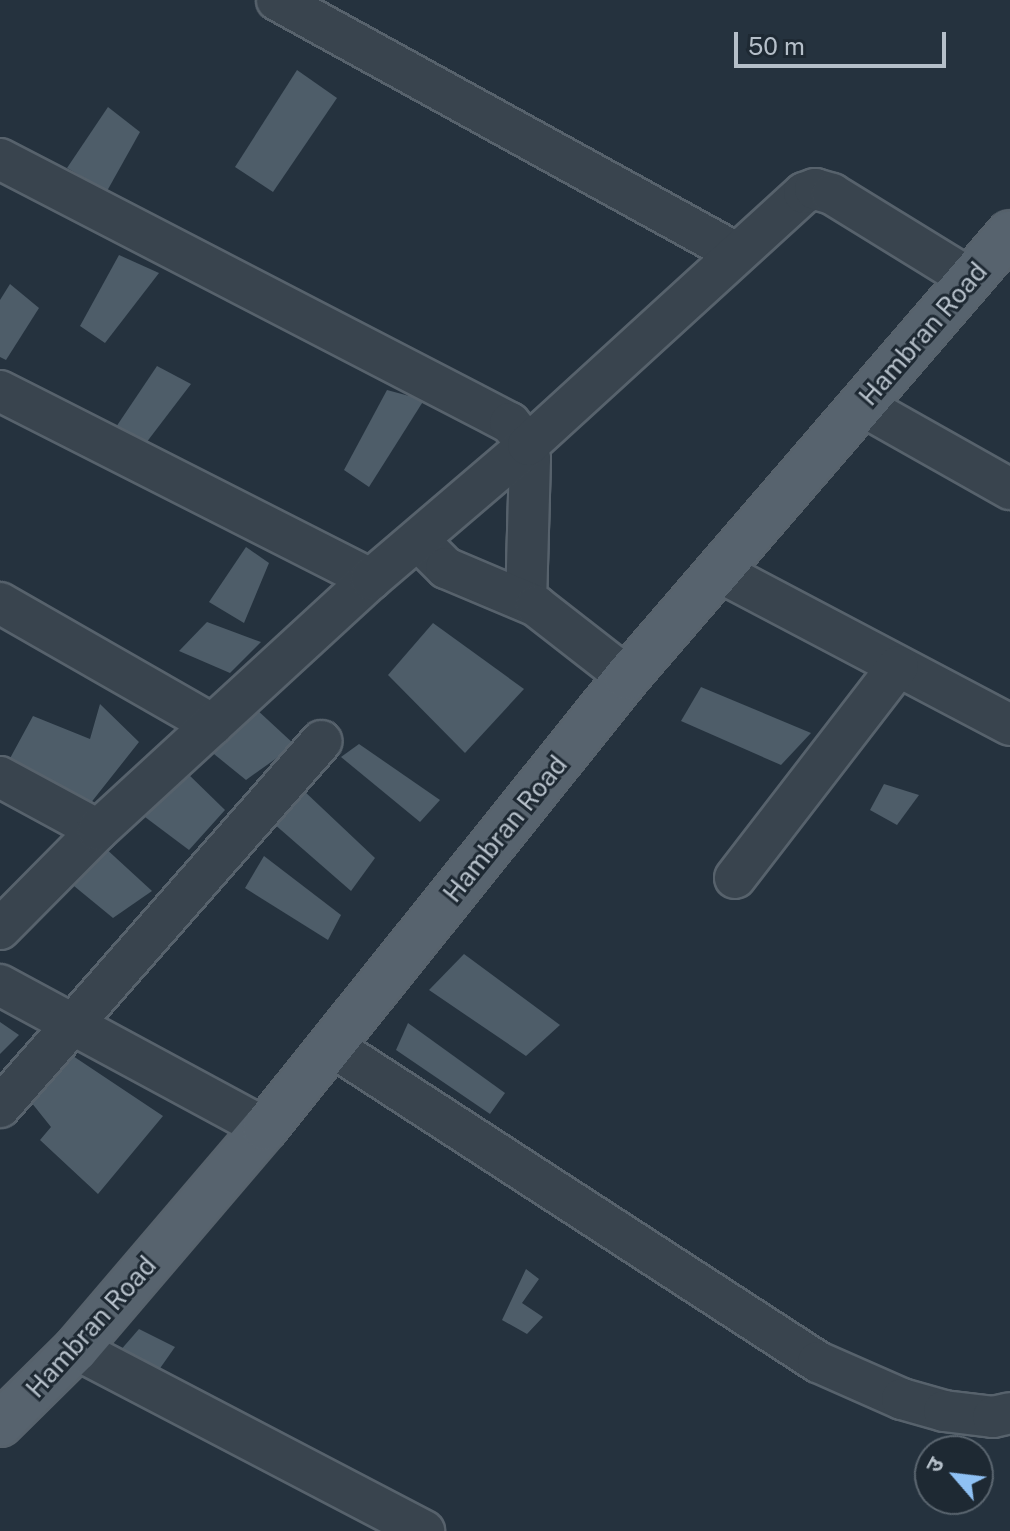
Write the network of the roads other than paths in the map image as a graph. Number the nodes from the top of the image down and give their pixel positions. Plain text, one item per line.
1 (277, 0) edge
2 (0, 159) edge
3 (1010, 233) edge
4 (736, 253) junction
5 (970, 279) junction
6 (0, 391) edge
7 (861, 405) junction
8 (528, 445) junction
9 (1010, 489) edge
10 (418, 540) junction
11 (718, 571) junction
12 (371, 579) junction
13 (526, 600) junction
14 (0, 603) edge
15 (898, 666) junction
16 (627, 677) junction
17 (213, 725) junction
18 (1010, 725) edge
19 (322, 741) dead end
20 (0, 777) edge
21 (98, 830) junction
22 (735, 878) dead end
23 (0, 929) edge
24 (0, 985) edge
25 (73, 1028) junction
26 (330, 1045) junction
27 (0, 1107) edge
28 (265, 1128) junction
29 (76, 1349) junction
30 (1010, 1413) edge
31 (0, 1424) edge
32 (424, 1531) edge

1 - 4 street
2 - 8 street
3 - 5 main road, Hambran Road
4 - 5 street
4 - 8 street
5 - 7 main road, Hambran Road
6 - 12 street
7 - 9 street
7 - 11 main road, Hambran Road
8 - 10 street
8 - 13 street
10 - 12 street
10 - 13 street
11 - 15 street
11 - 16 main road, Hambran Road
12 - 17 street
13 - 16 street
14 - 17 street
15 - 18 street
15 - 22 street
16 - 26 main road, Hambran Road
17 - 21 street
19 - 25 street
20 - 21 street
21 - 23 street
24 - 25 street
25 - 27 street
25 - 28 street
26 - 28 main road, Hambran Road
26 - 30 street
28 - 29 main road, Hambran Road
29 - 31 main road, Hambran Road
29 - 32 street

